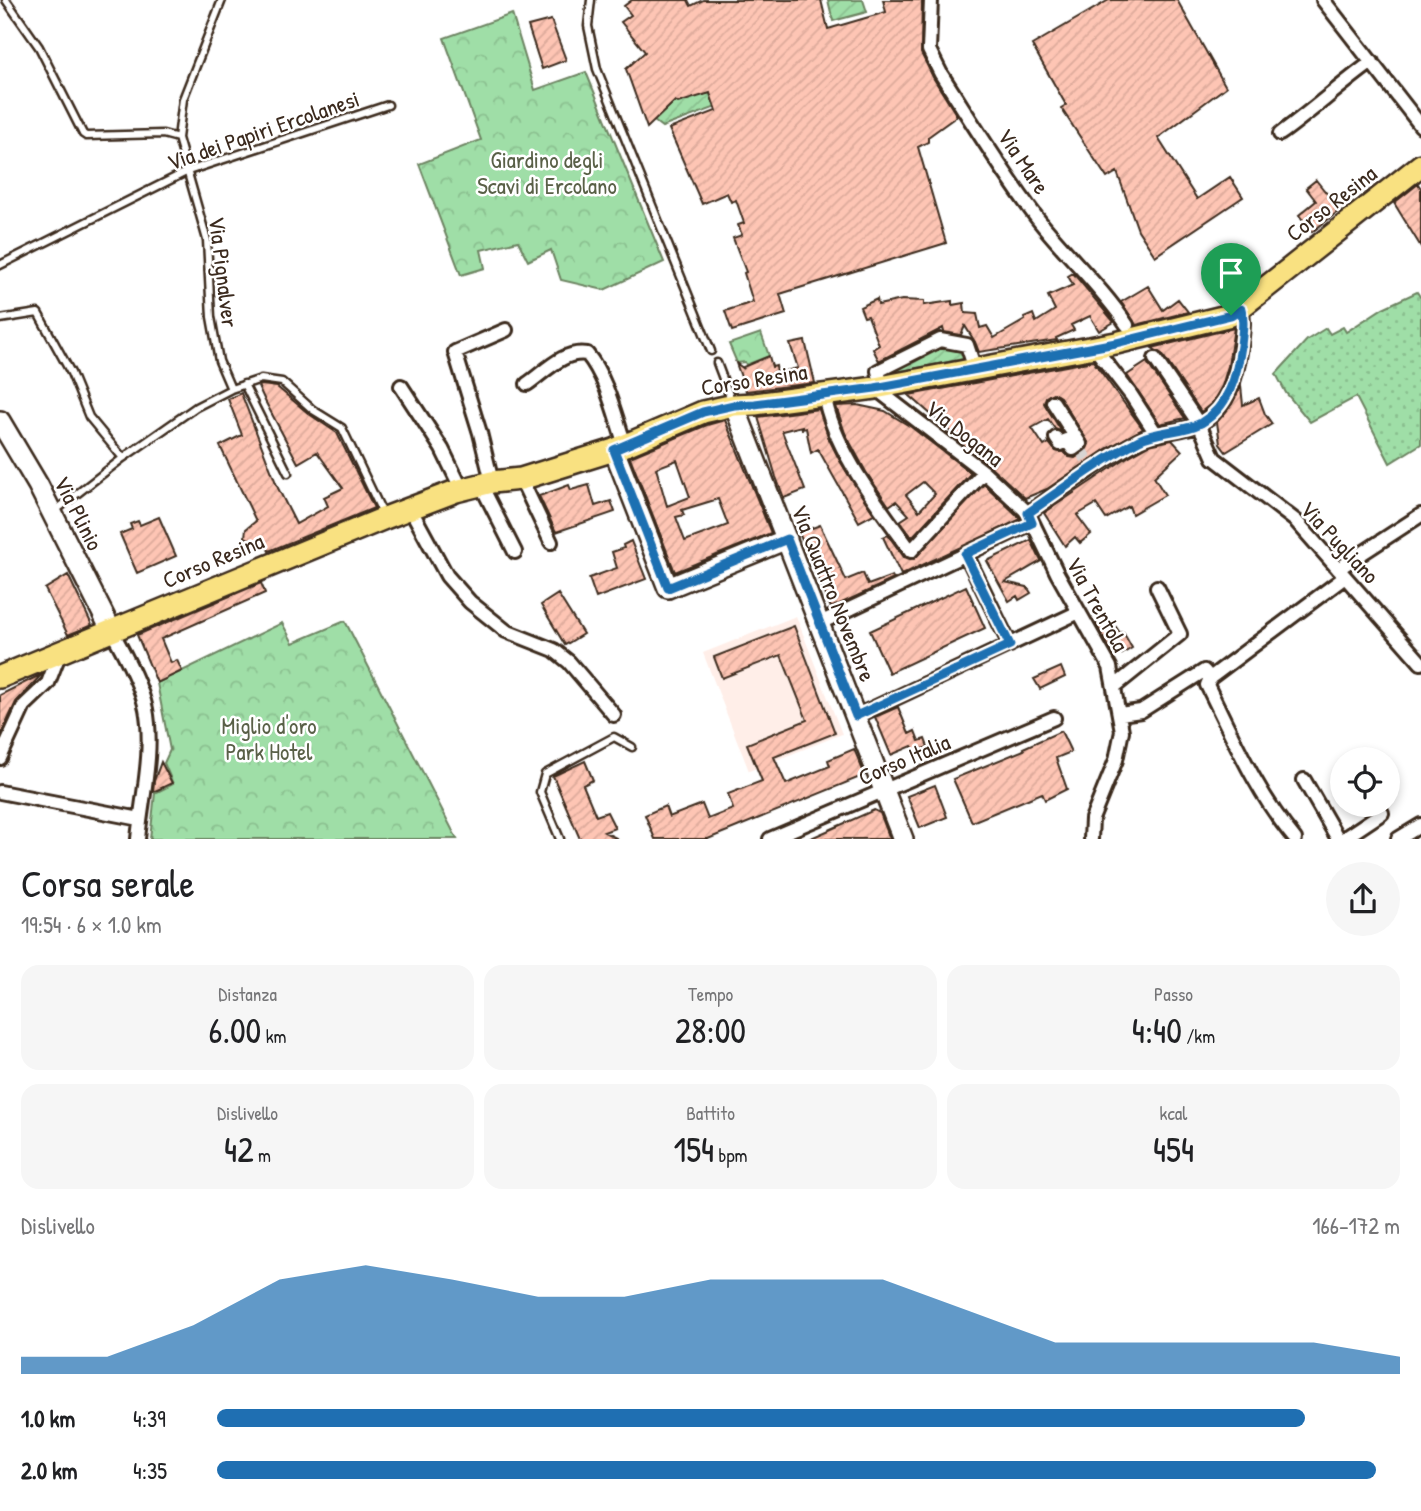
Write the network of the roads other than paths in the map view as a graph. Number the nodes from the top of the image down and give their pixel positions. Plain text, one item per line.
1 (6, 0) edge
2 (222, 0) edge
3 (591, 0) edge
4 (931, 0) edge
5 (1322, 0) edge
6 (1371, 62) junction
7 (388, 105) dead end
8 (1421, 125) edge
9 (1280, 134) dead end
10 (178, 138) junction
11 (1421, 165) edge
12 (188, 172) junction
13 (0, 265) edge
14 (1241, 309) junction
15 (0, 318) edge
16 (1127, 325) dead end
17 (506, 330) dead end
18 (1094, 347) junction
19 (711, 351) dead end
20 (1155, 359) dead end
21 (717, 363) dead end
22 (975, 369) junction
23 (244, 384) junction
24 (527, 384) dead end
25 (401, 386) dead end
26 (879, 387) junction
27 (231, 388) junction
28 (824, 394) junction
29 (1053, 402) dead end
30 (734, 405) junction
31 (0, 421) edge
32 (1199, 424) junction
33 (1157, 435) junction
34 (1056, 438) dead end
35 (619, 447) junction
36 (123, 458) junction
37 (984, 472) junction
38 (288, 473) dead end
39 (521, 479) junction
40 (479, 486) junction
41 (410, 509) junction
42 (52, 513) junction
43 (1421, 515) edge
44 (385, 518) junction
45 (1030, 518) junction
46 (787, 539) junction
47 (551, 542) dead end
48 (515, 552) dead end
49 (965, 554) junction
50 (1342, 573) junction
51 (1157, 587) dead end
52 (1079, 612) junction
53 (820, 622) junction
54 (111, 630) junction
55 (1010, 645) junction
56 (60, 652) junction
57 (1421, 663) edge
58 (0, 677) edge
59 (1210, 678) junction
60 (1114, 687) junction
61 (1120, 714) junction
62 (614, 715) dead end
63 (856, 716) junction
64 (1055, 718) dead end
65 (632, 747) dead end
66 (0, 758) edge
67 (1304, 780) dead end
68 (884, 790) junction
69 (0, 792) edge
70 (1376, 817) edge
71 (140, 819) junction
72 (1421, 825) edge
73 (138, 839) edge
74 (560, 839) edge
75 (770, 839) edge
76 (903, 839) edge
77 (1091, 839) edge
78 (1295, 839) edge
79 (1341, 839) edge
80 (1398, 839) edge

1 - 10 lane
2 - 10 lane, Via Pignalver
3 - 19 lane
4 - 16 street, Via Mare
5 - 6 street
6 - 8 street
6 - 9 street
7 - 12 lane, Via dei Papiri Ercolanesi
10 - 12 lane, Via Pignalver
11 - 14 main road, Corso Resina
12 - 13 lane, Via dei Papiri Ercolanesi
12 - 27 lane, Via Pignalver
14 - 18 main road, Corso Resina
14 - 32 street
15 - 36 lane
17 - 40 street
18 - 22 main road, Corso Resina
18 - 33 street
20 - 32 street, Via Pugliano
21 - 30 lane
22 - 26 main road, Corso Resina
22 - 26 street
23 - 27 lane
23 - 38 lane
23 - 44 lane
24 - 35 street
25 - 40 street
26 - 28 main road, Corso Resina
26 - 37 street, Via Dogana
27 - 36 lane
28 - 30 main road, Corso Resina
28 - 37 street
29 - 34 street
30 - 35 main road, Corso Resina
30 - 46 street, Via Quattro Novembre
31 - 42 street, Via Plinio
32 - 33 street
32 - 50 street, Via Pugliano
33 - 45 street
35 - 39 main road, Corso Resina
35 - 46 street
36 - 42 lane
37 - 45 street, Via Dogana
39 - 40 main road, Corso Resina
39 - 47 street
40 - 41 main road, Corso Resina
40 - 48 street
41 - 44 main road, Corso Resina
41 - 62 street
42 - 54 street, Via Plinio
43 - 50 street
44 - 54 main road, Corso Resina
45 - 49 street
45 - 52 street, Via Trentola
46 - 53 street, Via Quattro Novembre
49 - 53 street
49 - 55 street
50 - 57 street, Via Pugliano
50 - 59 street
51 - 60 street
52 - 55 street
52 - 60 street, Via Trentola
53 - 63 street, Via Quattro Novembre
54 - 56 main road, Corso Resina
54 - 71 street
55 - 63 street
56 - 58 main road, Corso Resina
56 - 66 street
59 - 61 street
59 - 78 street
60 - 61 street, Via Trentola
61 - 77 street, Via Trentola
63 - 68 street, Via Quattro Novembre
64 - 68 street, Corso Italia
65 - 74 lane
67 - 79 street
68 - 75 street, Corso Italia
68 - 76 street, Via Quattro Novembre
69 - 71 street
70 - 79 street
71 - 73 street
72 - 80 street

